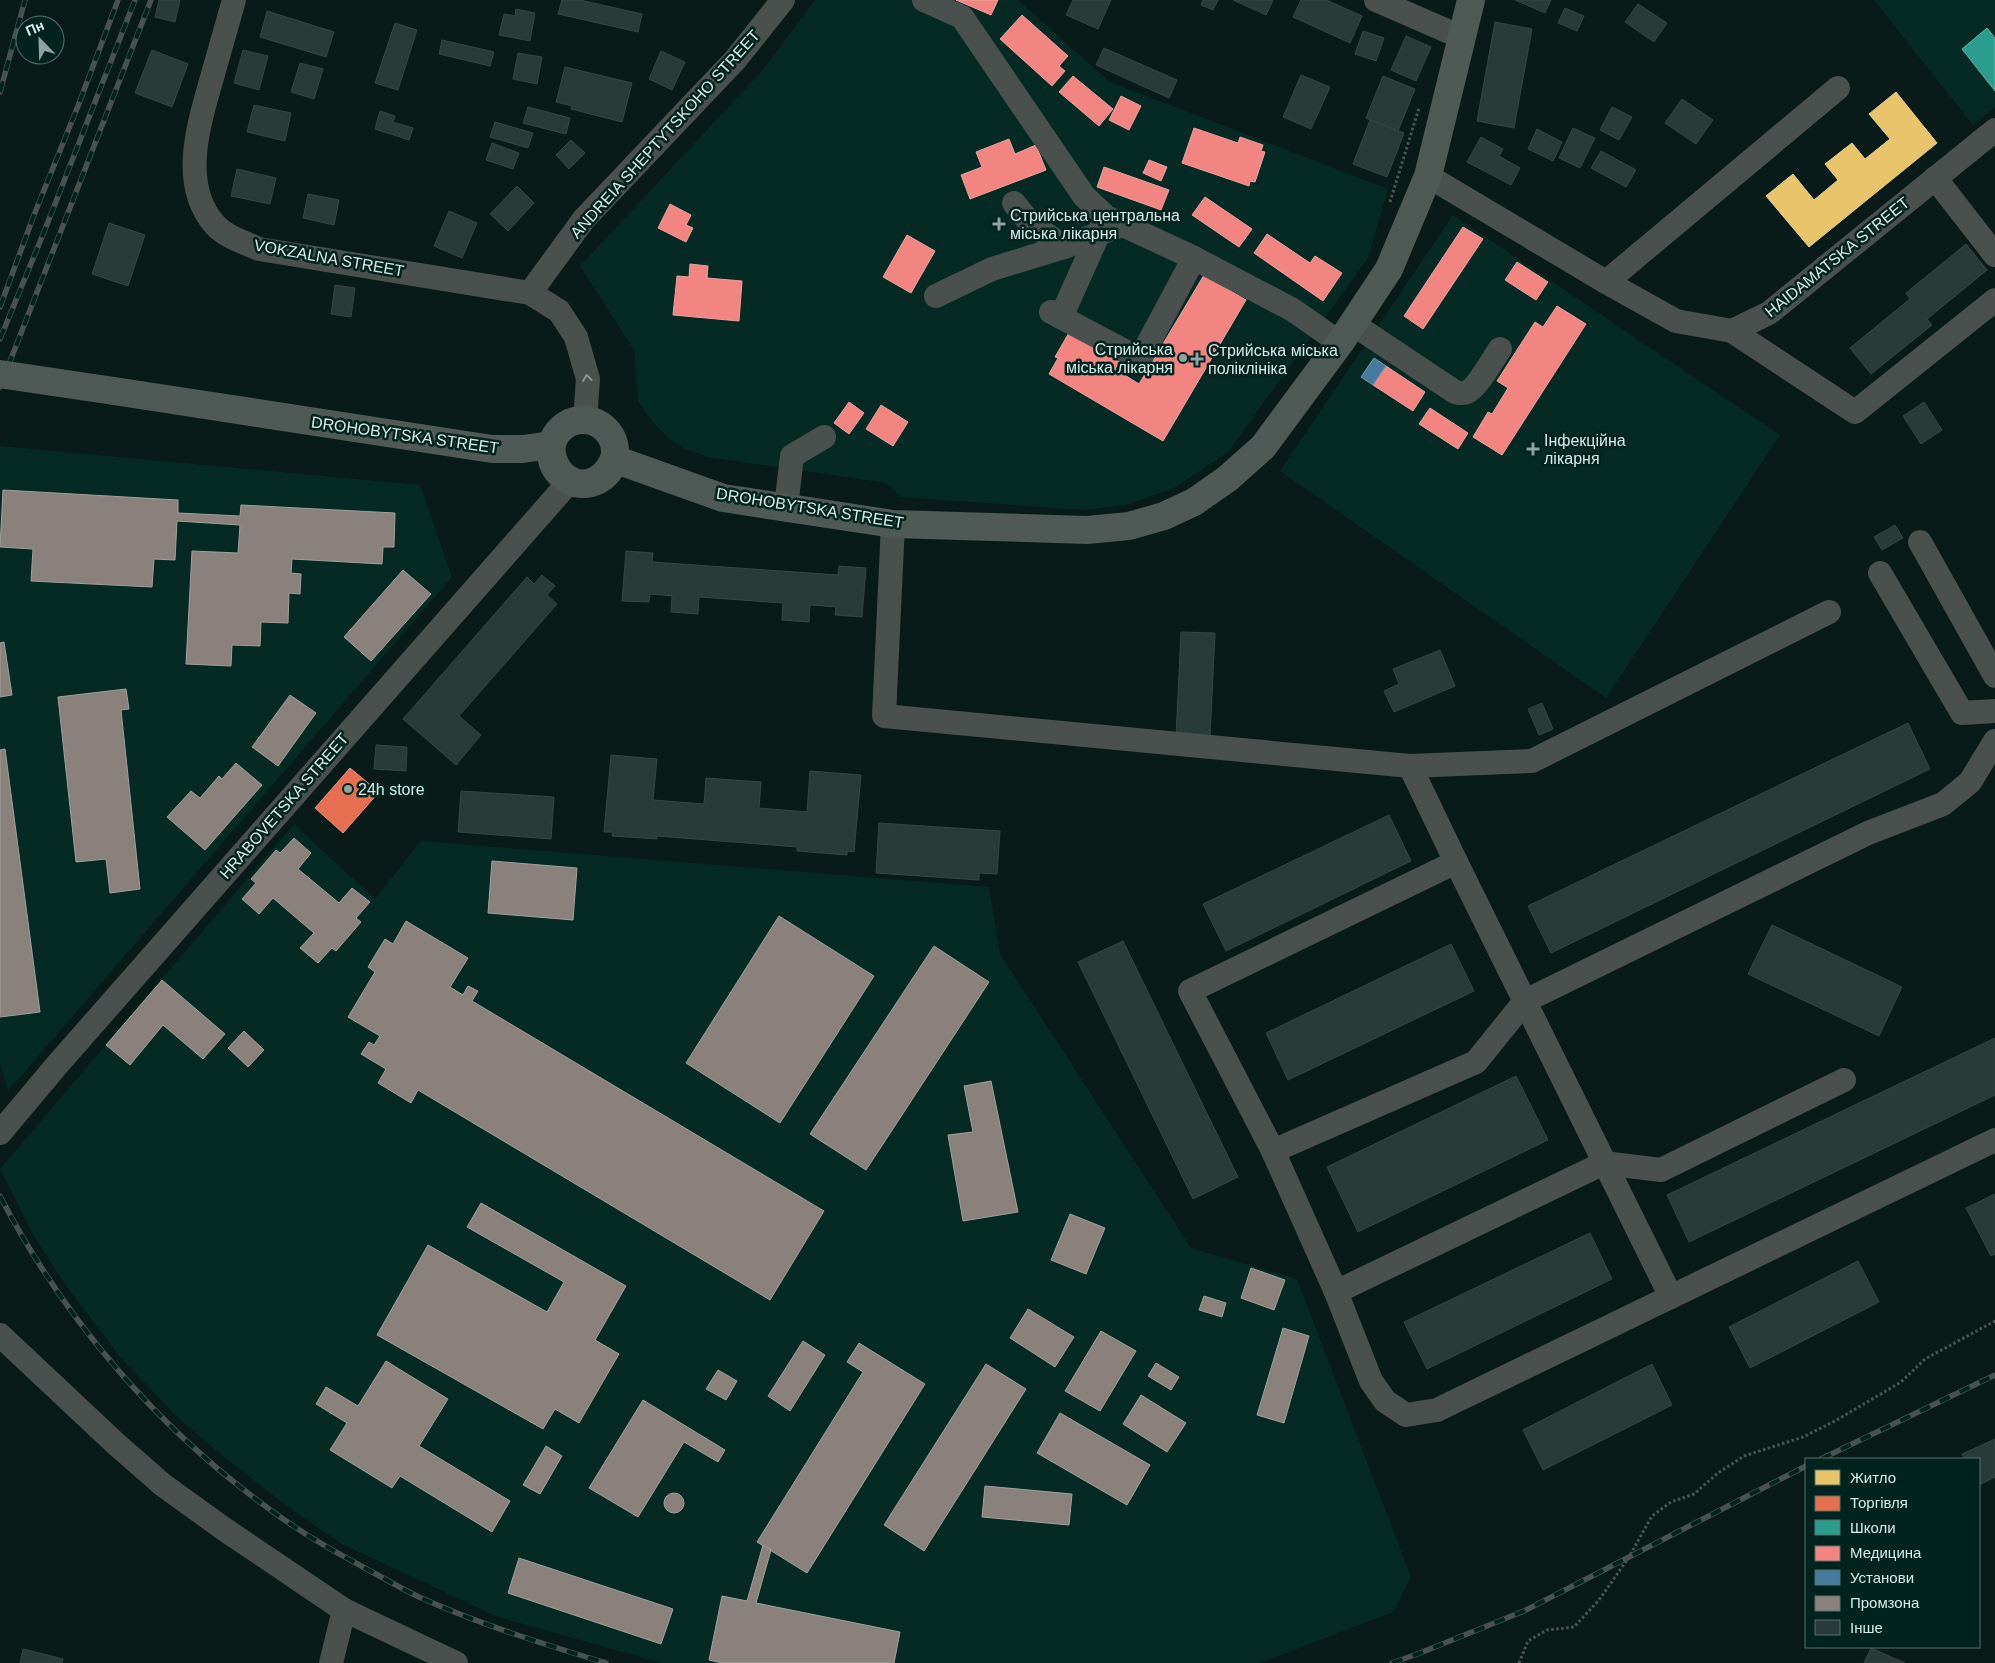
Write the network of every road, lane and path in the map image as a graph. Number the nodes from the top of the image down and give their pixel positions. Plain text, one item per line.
1 (234, 0) edge
2 (783, 0) edge
3 (924, 0) edge
4 (1376, 0) edge
5 (1471, 0) edge
6 (1461, 37) junction
7 (1838, 88) dead end
8 (1420, 105) dead end
9 (1995, 130) edge
10 (1428, 176) junction
11 (1935, 178) junction
12 (1014, 203) dead end
13 (1388, 210) dead end
14 (1109, 225) junction
15 (1064, 247) junction
16 (1995, 255) edge
17 (1194, 258) junction
18 (1606, 282) junction
19 (530, 293) junction
20 (936, 296) dead end
21 (1995, 300) edge
22 (1732, 331) junction
23 (1346, 333) junction
24 (1500, 349) dead end
25 (0, 374) edge
26 (585, 420) junction
27 (824, 437) dead end
28 (551, 445) junction
29 (614, 459) junction
30 (570, 481) junction
31 (786, 507) junction
32 (893, 524) junction
33 (1920, 542) dead end
34 (1880, 573) dead end
35 (1829, 612) dead end
36 (1995, 676) edge
37 (1995, 711) edge
38 (1995, 741) edge
39 (1410, 766) junction
40 (1456, 862) junction
41 (1524, 1001) junction
42 (1844, 1080) dead end
43 (0, 1133) edge
44 (1995, 1140) edge
45 (1273, 1151) junction
46 (1604, 1163) junction
47 (1336, 1292) junction
48 (1671, 1297) junction
49 (1995, 1321) edge
50 (0, 1335) edge
51 (344, 1610) junction
52 (335, 1660) edge
53 (456, 1663) edge
54 (1519, 1663) edge

1 - 19 street, VOKZALNA STREET
2 - 19 street, ANDREIA SHEPTYTSKOHO STREET
3 - 14 street
4 - 6 street
5 - 6 main road, DROHOBYTSKA STREET
6 - 10 main road, DROHOBYTSKA STREET
7 - 18 street
8 - 13 path
9 - 11 street, HAIDAMATSKA STREET
10 - 18 street
10 - 23 main road, DROHOBYTSKA STREET
11 - 16 street
11 - 22 street, HAIDAMATSKA STREET
12 - 15 street
14 - 15 street
14 - 17 street
14 - 17 street
15 - 20 street
17 - 23 street
18 - 22 street
26 -> 19 street, VOKZALNA STREET
21 - 22 street
23 - 24 street
23 - 32 main road, DROHOBYTSKA STREET
25 - 28 main road, DROHOBYTSKA STREET, bridge
26 - 28 main road
26 - 29 main road
27 - 31 street
28 - 30 main road
29 - 30 main road
29 - 31 main road, DROHOBYTSKA STREET
30 - 43 street, HRABOVETSKA STREET
31 - 32 main road, DROHOBYTSKA STREET
32 - 39 street
33 - 36 street
34 - 37 street
35 - 39 street
38 - 41 street
39 - 40 street
40 - 41 street
40 - 45 street
41 - 45 street
41 - 46 street
42 - 46 street
44 - 48 street
45 - 47 street
46 - 47 street
46 - 48 street
47 - 48 street
49 - 54 path
50 - 51 street
51 - 52 street
51 - 53 street

